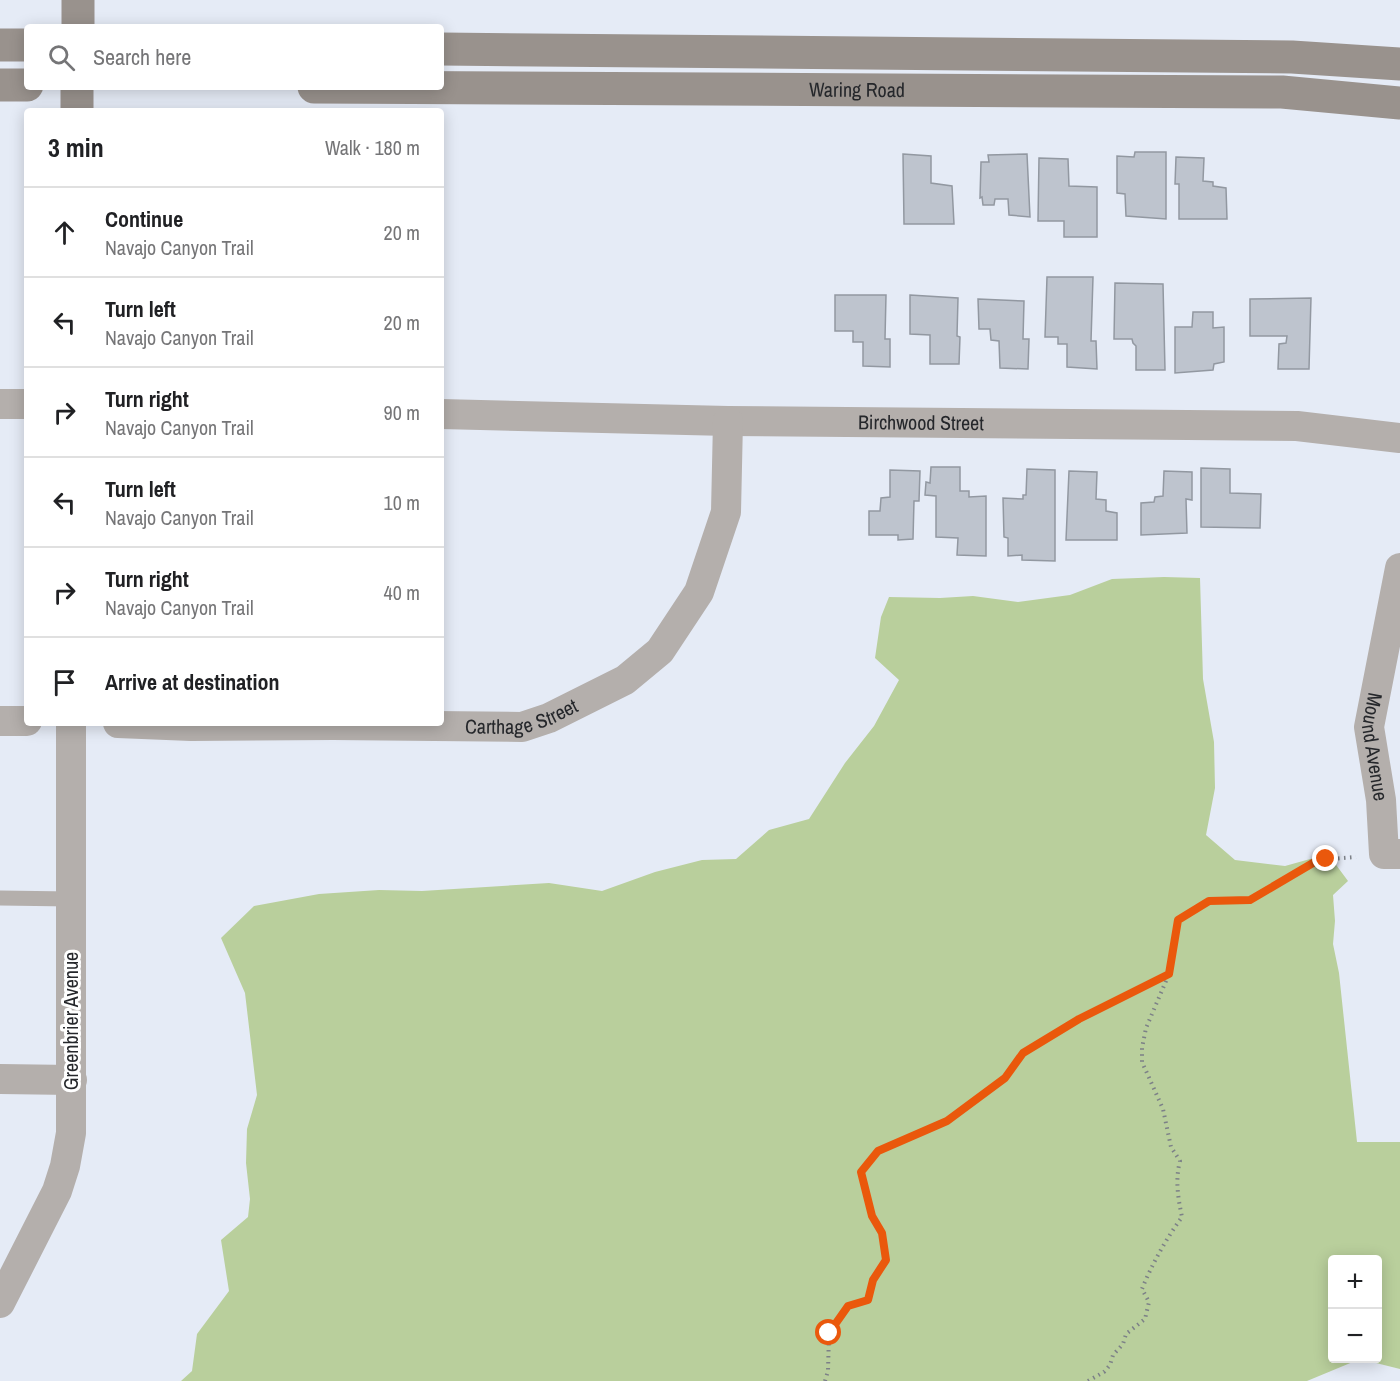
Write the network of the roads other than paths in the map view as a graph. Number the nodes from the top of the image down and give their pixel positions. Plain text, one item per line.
1 (78, 0) edge
2 (78, 24) edge
3 (0, 45) edge
4 (24, 45) edge
5 (444, 49) edge
6 (1400, 64) edge
7 (0, 85) edge
8 (24, 85) edge
9 (444, 88) edge
10 (77, 90) edge
11 (1400, 103) edge
12 (77, 108) edge
13 (0, 404) edge
14 (24, 404) edge
15 (444, 414) edge
16 (728, 421) junction
17 (1400, 438) edge
18 (1400, 568) edge
19 (0, 721) edge
20 (24, 721) edge
21 (71, 726) edge
22 (444, 726) edge
23 (1392, 854) edge
24 (0, 898) edge
25 (71, 899) junction
26 (0, 1079) edge
27 (72, 1080) junction
28 (0, 1303) edge

1 - 2 main road
3 - 4 main road
5 - 6 main road, Waring Road
7 - 8 main road
9 - 11 main road, Waring Road
10 - 12 main road
13 - 14 street
15 - 16 street, Birchwood Street
16 - 17 street, Birchwood Street
16 - 22 street, Carthage Street
18 - 23 street, Mound Avenue
19 - 20 street
21 - 25 street, Greenbrier Avenue
24 - 25 lane
25 - 27 street, Greenbrier Avenue
26 - 27 street
27 - 28 street, Greenbrier Avenue

